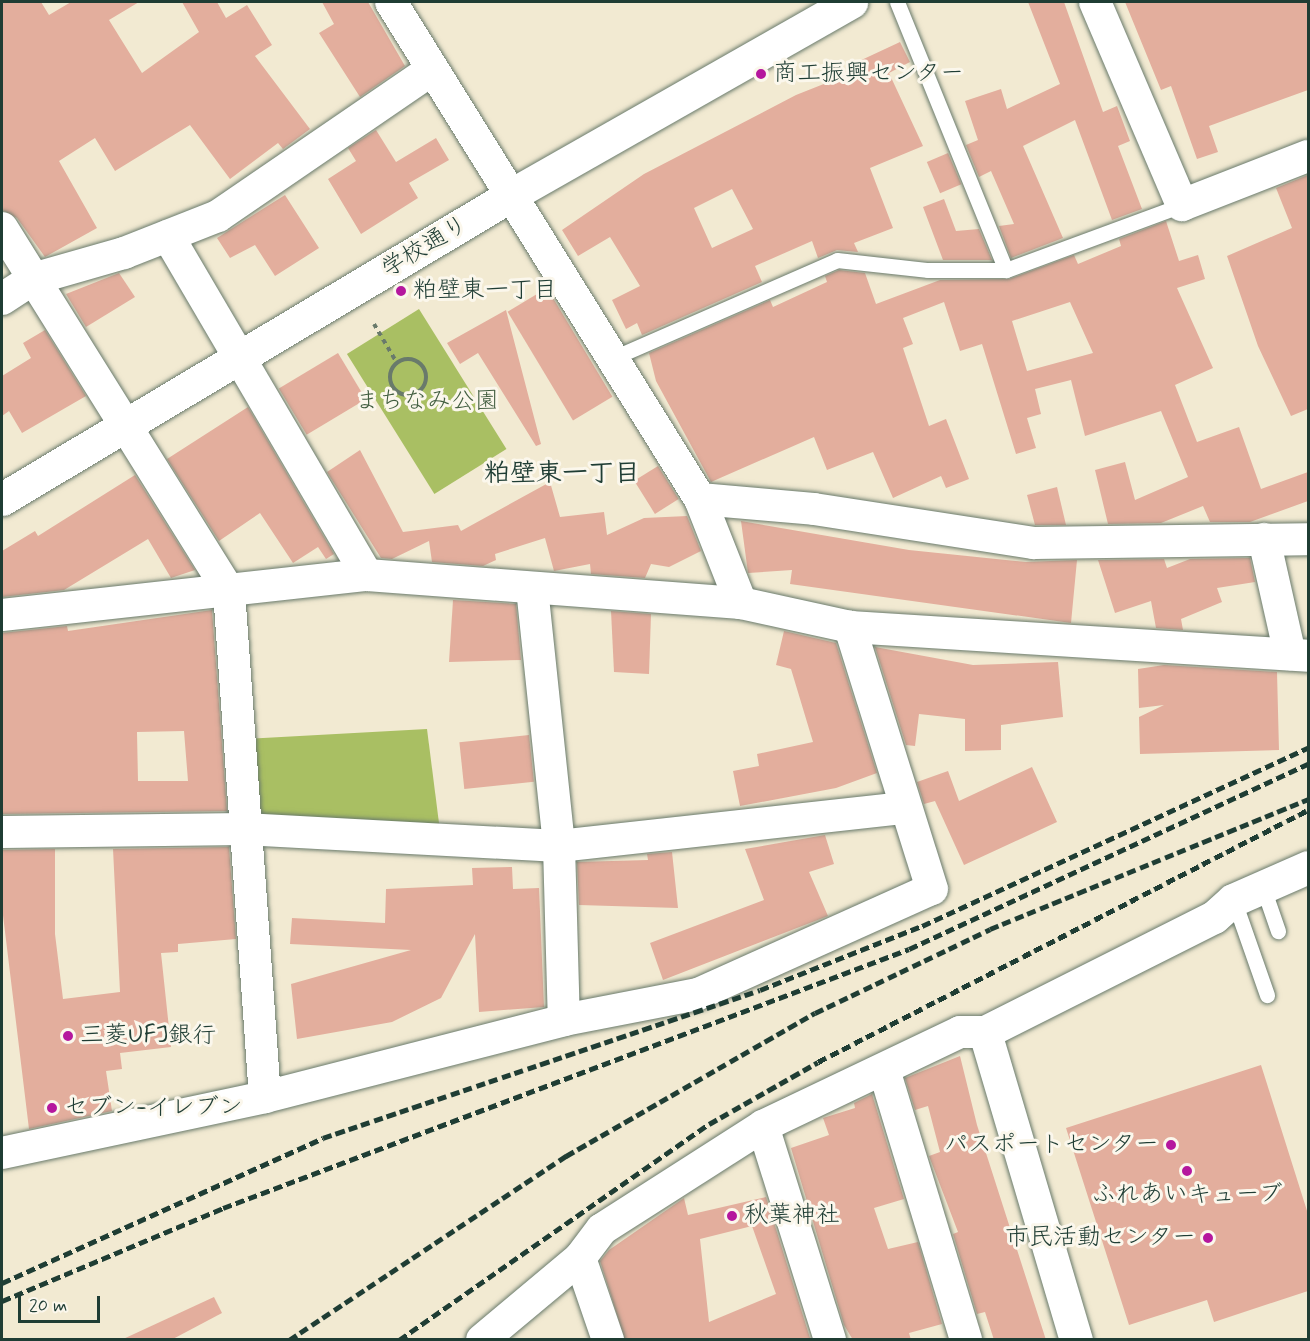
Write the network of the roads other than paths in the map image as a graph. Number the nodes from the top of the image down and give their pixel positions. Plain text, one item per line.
1 (851, 2) edge
2 (897, 2) edge
3 (1095, 2) edge
4 (400, 4) edge
5 (432, 70) junction
6 (1308, 156) edge
7 (513, 194) junction
8 (1182, 205) junction
9 (2, 228) edge
10 (168, 236) junction
11 (1006, 270) junction
12 (33, 279) junction
13 (2, 299) edge
14 (239, 358) junction
15 (613, 358) junction
16 (129, 424) junction
17 (2, 499) edge
18 (700, 499) junction
19 (1308, 538) edge
20 (1264, 539) junction
21 (374, 578) junction
22 (532, 588) junction
23 (229, 591) junction
24 (741, 603) junction
25 (2, 615) edge
26 (850, 627) junction
27 (1299, 655) edge
28 (902, 808) junction
29 (244, 829) junction
30 (2, 832) edge
31 (559, 846) junction
32 (1308, 867) edge
33 (1308, 888) edge
34 (1226, 916) junction
35 (1267, 995) dead end
36 (564, 1020) junction
37 (985, 1032) junction
38 (885, 1073) junction
39 (265, 1097) junction
40 (763, 1126) junction
41 (2, 1153) edge
42 (580, 1258) junction
43 (482, 1340) edge
44 (608, 1340) edge
45 (830, 1340) edge
46 (966, 1340) edge
47 (1076, 1340) edge

1 - 7 street, 学校通り
2 - 11 lane
3 - 8 street
4 - 5 street
5 - 7 street
5 - 10 street
6 - 8 street
7 - 14 street, 学校通り
7 - 15 street
8 - 11 lane
9 - 12 street
10 - 12 street
10 - 14 street
11 - 15 lane
12 - 13 street
12 - 16 street
14 - 16 street, 学校通り
14 - 21 street
15 - 18 street
16 - 17 street, 学校通り
16 - 23 street
18 - 20 street
18 - 24 street
19 - 20 street
20 - 27 street
21 - 22 street
21 - 23 street
22 - 24 street
22 - 31 street
23 - 25 street
23 - 29 street
24 - 26 street
26 - 27 street
26 - 28 street
28 - 31 street
28 - 36 street
29 - 30 street
29 - 31 street
29 - 39 street
31 - 36 street
32 - 34 street
33 - 34 street
34 - 35 lane
34 - 37 street
36 - 39 street
37 - 38 street
37 - 47 street
38 - 40 street
38 - 46 street
39 - 41 street
40 - 42 street
40 - 45 street
42 - 43 street
42 - 44 street

